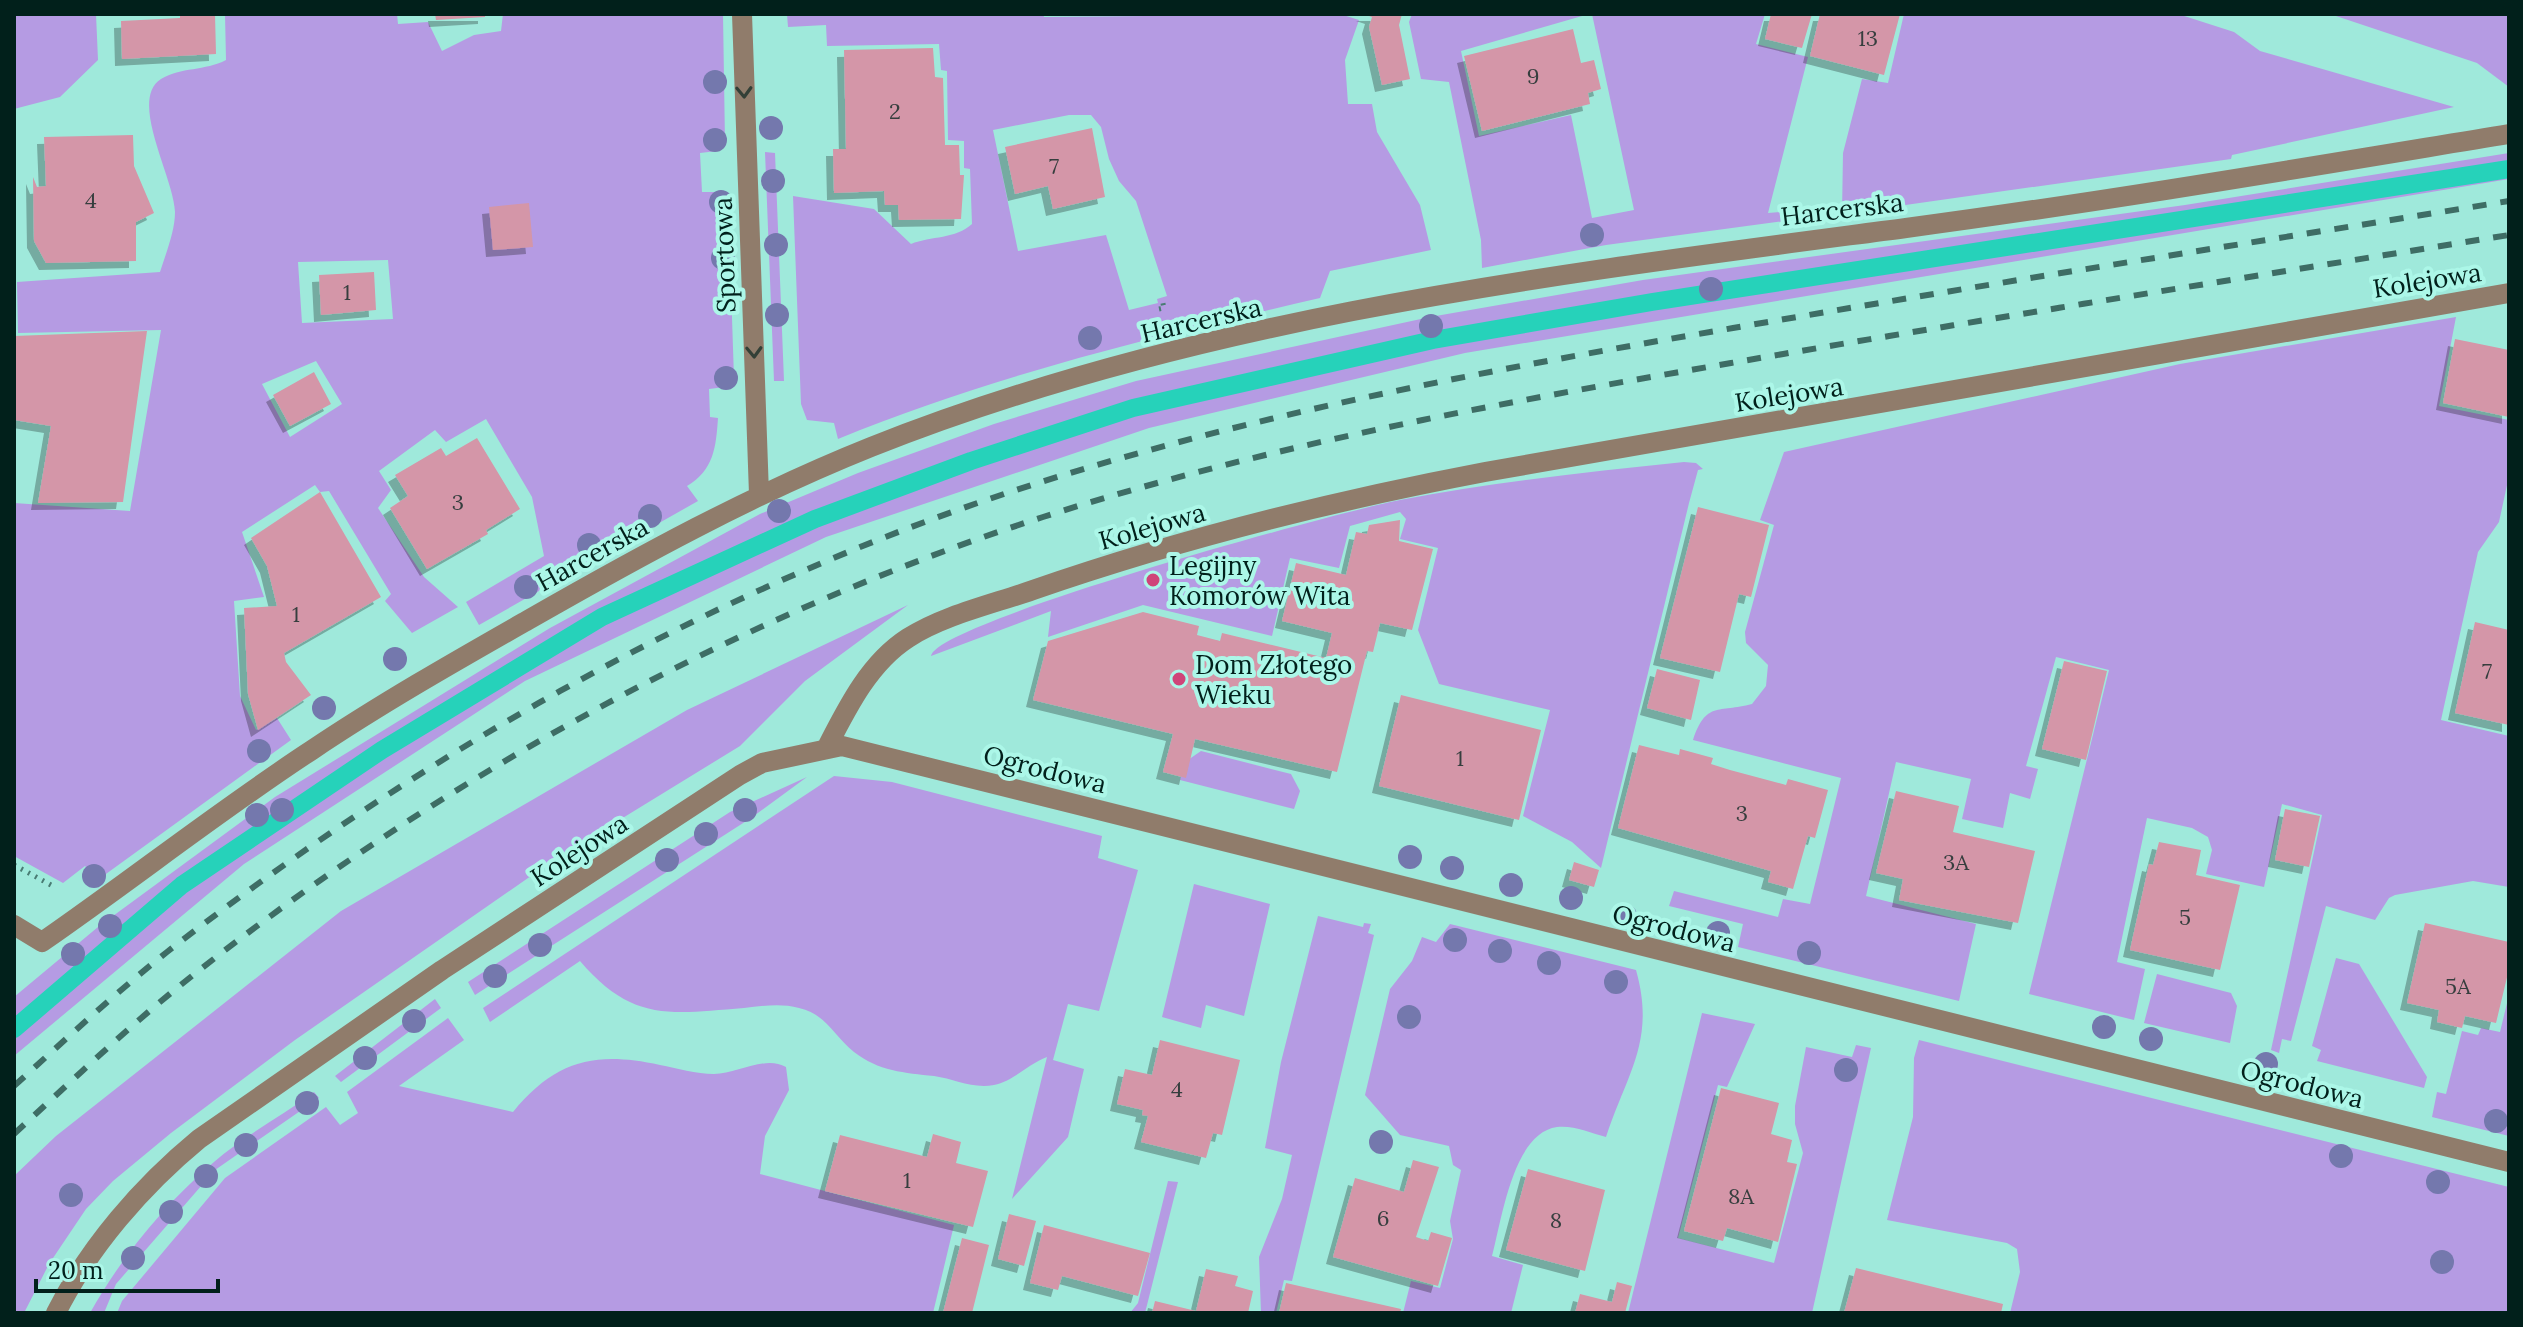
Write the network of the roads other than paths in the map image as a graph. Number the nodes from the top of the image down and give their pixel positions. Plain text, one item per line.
1 (742, 14) edge
2 (2509, 134) edge
3 (2509, 293) edge
4 (759, 494) junction
5 (826, 749) junction
6 (14, 925) edge
7 (2509, 1162) edge
8 (56, 1313) edge

1 -> 4 street, Sportowa
2 - 4 street, Harcerska
3 - 5 street, Kolejowa
4 - 6 street, Harcerska
5 - 7 street, Ogrodowa
5 - 8 street, Kolejowa

